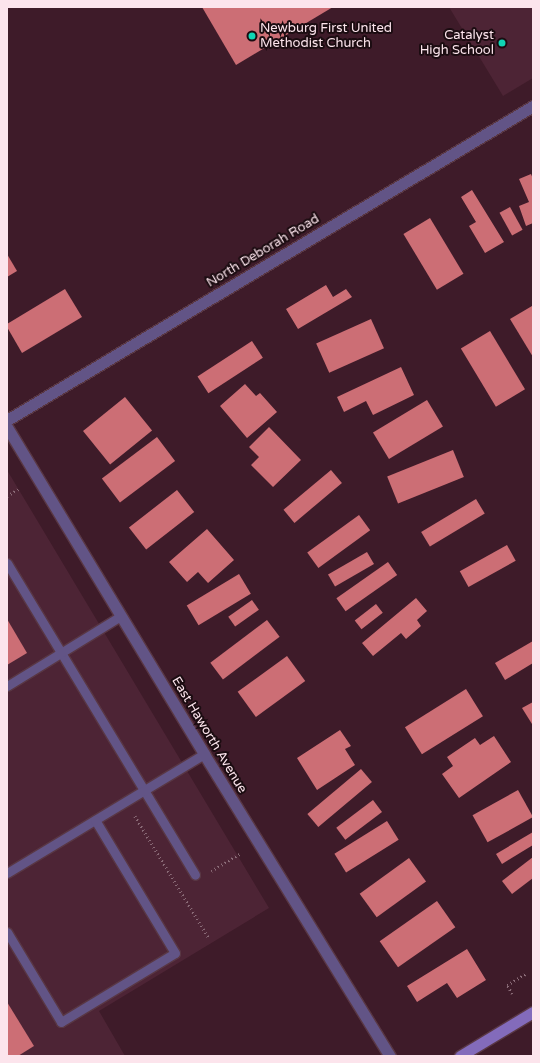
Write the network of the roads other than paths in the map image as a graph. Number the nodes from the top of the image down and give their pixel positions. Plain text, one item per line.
1 (533, 106) edge
2 (7, 420) edge
3 (7, 427) edge
4 (7, 563) edge
5 (121, 616) junction
6 (60, 653) junction
7 (7, 686) edge
8 (204, 754) junction
9 (143, 791) junction
10 (95, 820) junction
11 (7, 873) edge
12 (195, 875) dead end
13 (7, 932) edge
14 (533, 1012) edge
15 (390, 1056) edge
16 (460, 1056) edge

1 - 2 street, North Deborah Road
3 - 5 street, East Haworth Avenue
4 - 6 lane
5 - 6 lane
5 - 8 street, East Haworth Avenue
6 - 7 lane
6 - 9 lane
8 - 9 lane
8 - 15 street, East Haworth Avenue
9 - 10 lane
9 - 12 lane
10 - 11 lane
10 - 13 lane
14 - 16 main road

